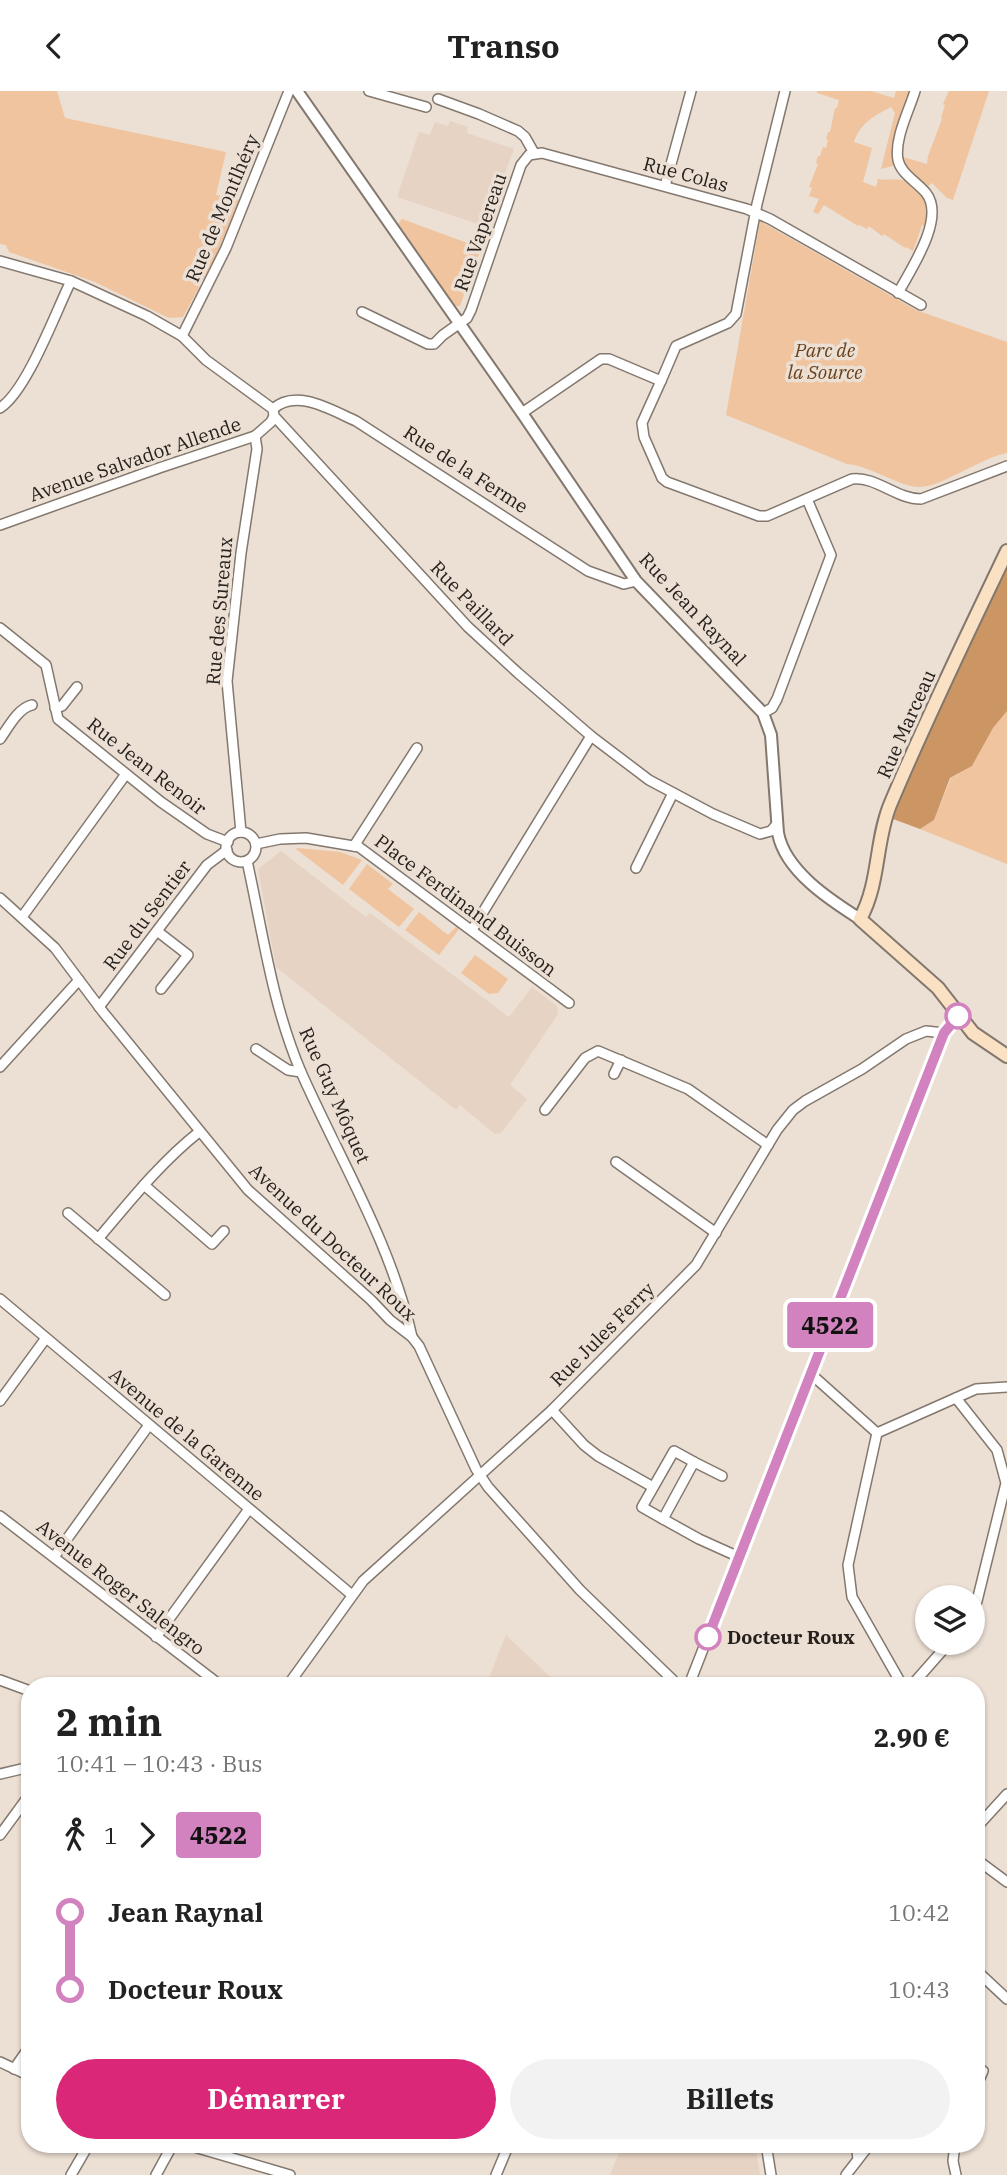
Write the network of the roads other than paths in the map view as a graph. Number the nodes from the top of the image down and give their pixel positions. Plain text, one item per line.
1 (289, 91) edge
2 (297, 91) edge
3 (369, 91) edge
4 (691, 91) edge
5 (785, 91) edge
6 (915, 91) edge
7 (380, 92) edge
8 (438, 99) dead end
9 (426, 107) dead end
10 (534, 153) junction
11 (665, 186) junction
12 (756, 212) junction
13 (0, 261) edge
14 (71, 281) junction
15 (898, 293) junction
16 (920, 305) dead end
17 (362, 312) dead end
18 (460, 324) junction
19 (182, 336) junction
20 (661, 381) junction
21 (0, 408) edge
22 (273, 413) junction
23 (522, 413) junction
24 (255, 436) junction
25 (1007, 466) edge
26 (807, 499) junction
27 (0, 525) edge
28 (1007, 551) edge
29 (636, 581) junction
30 (0, 628) edge
31 (77, 687) dead end
32 (32, 705) dead end
33 (55, 708) junction
34 (763, 713) junction
35 (591, 736) junction
36 (0, 739) edge
37 (417, 748) dead end
38 (126, 774) junction
39 (673, 793) junction
40 (778, 824) junction
41 (241, 832) junction
42 (256, 844) junction
43 (227, 846) junction
44 (354, 846) junction
45 (247, 861) junction
46 (636, 868) dead end
47 (0, 898) edge
48 (22, 917) junction
49 (860, 919) junction
50 (472, 930) junction
51 (157, 931) junction
52 (79, 980) junction
53 (161, 989) dead end
54 (569, 1003) dead end
55 (99, 1007) junction
56 (958, 1016) junction
57 (944, 1033) junction
58 (256, 1049) dead end
59 (1007, 1056) edge
60 (621, 1060) junction
61 (0, 1067) edge
62 (301, 1072) junction
63 (614, 1074) dead end
64 (545, 1110) dead end
65 (199, 1132) junction
66 (768, 1145) junction
67 (616, 1162) dead end
68 (144, 1185) junction
69 (68, 1213) dead end
70 (224, 1231) dead end
71 (716, 1233) junction
72 (98, 1239) junction
73 (165, 1295) dead end
74 (0, 1299) edge
75 (412, 1337) junction
76 (46, 1338) junction
77 (811, 1374) junction
78 (1007, 1387) edge
79 (956, 1398) junction
80 (0, 1401) edge
81 (552, 1410) junction
82 (149, 1425) junction
83 (877, 1433) junction
84 (694, 1462) junction
85 (480, 1476) junction
86 (722, 1476) dead end
87 (653, 1487) junction
88 (249, 1509) junction
89 (0, 1516) edge
90 (663, 1518) junction
91 (54, 1557) junction
92 (740, 1557) junction
93 (981, 1585) edge
94 (352, 1595) junction
95 (156, 1637) junction
96 (938, 1655) edge
97 (209, 1677) edge
98 (294, 1677) edge
99 (670, 1677) edge
100 (692, 1677) edge
101 (897, 1677) edge
102 (919, 1677) edge
103 (0, 1680) edge
104 (21, 1688) edge
105 (21, 1769) edge
106 (0, 1774) edge
107 (1007, 1794) edge
108 (21, 1806) edge
109 (985, 1818) edge
110 (0, 1835) edge
111 (985, 1866) edge
112 (1007, 1882) edge
113 (985, 1978) edge
114 (1007, 1999) edge
115 (21, 2059) edge
116 (0, 2062) edge
117 (14, 2069) junction
118 (21, 2072) edge
119 (84, 2153) edge
120 (168, 2153) edge
121 (215, 2153) edge
122 (505, 2153) edge
123 (767, 2153) edge
124 (857, 2153) edge
125 (863, 2153) edge
126 (954, 2153) edge
127 (858, 2159) junction
128 (71, 2175) edge
129 (156, 2175) edge
130 (290, 2175) edge
131 (496, 2175) edge
132 (771, 2175) edge
133 (846, 2175) edge
134 (957, 2175) edge

1 - 19 street, Rue de Montlhéry
2 - 18 street, Rue Jean Raynal
3 - 7 street
4 - 11 street
5 - 12 street
6 - 15 street
7 - 9 street
8 - 10 street
10 - 11 street, Rue Colas
10 - 18 street, Rue Vapereau
11 - 12 street, Rue Colas
12 - 15 street, Rue Colas
12 - 20 street
13 - 14 street, Rue Paillard
14 - 19 street, Rue Paillard
14 - 21 street
15 - 16 street, Rue Colas
17 - 18 street
18 - 23 street, Rue Jean Raynal
19 - 22 street, Rue Paillard
20 - 23 street
20 - 26 street
22 - 24 street, Avenue Salvador Allende
22 - 29 street, Rue de la Ferme
22 - 35 street, Rue Paillard
23 - 29 street, Rue Jean Raynal
24 - 27 street, Avenue Salvador Allende
24 - 41 street, Rue des Sureaux
25 - 26 street
26 - 34 street
28 - 49 main road, Rue Marceau
29 - 34 street, Rue Jean Raynal
30 - 33 street, Rue Jean Renoir
31 - 33 street
32 - 36 street
33 - 38 street, Rue Jean Renoir
34 - 40 street, Rue Jean Raynal
35 - 39 street, Rue Paillard
35 - 50 street
37 - 44 street
38 - 43 street, Rue Jean Renoir
38 - 48 street
39 - 40 street, Rue Paillard
39 - 46 street
40 - 49 street, Rue Jean Raynal
41 - 42 street
41 - 43 street
42 - 44 street, Place Ferdinand Buisson
42 - 45 street
43 - 45 street
43 - 51 street, Rue du Sentier
44 - 50 street, Place Ferdinand Buisson
45 - 62 street, Rue Guy Môquet
47 - 48 street, Avenue du Docteur Roux
48 - 52 street, Avenue du Docteur Roux
49 - 56 main road, Rue Jean Raynal
50 - 54 street, Place Ferdinand Buisson
51 - 53 street
51 - 55 street, Rue du Sentier
52 - 55 street, Avenue du Docteur Roux
52 - 61 street
55 - 65 street, Avenue du Docteur Roux
56 - 57 street
56 - 59 main road, Rue Jean Raynal
57 - 66 street, Rue Jules Ferry
57 - 77 street
58 - 62 street
60 - 63 street
60 - 64 street
60 - 66 street
62 - 75 street, Rue Guy Môquet
65 - 68 street
65 - 75 street, Avenue du Docteur Roux
66 - 71 street, Rue Jules Ferry
67 - 71 street
68 - 70 street
68 - 72 street
69 - 72 street
71 - 81 street, Rue Jules Ferry
72 - 73 street
74 - 76 street, Avenue de la Garenne
75 - 85 street, Avenue du Docteur Roux
76 - 80 street
76 - 82 street, Avenue de la Garenne
77 - 83 street
77 - 92 street
78 - 79 street
79 - 83 street
79 - 93 street
81 - 85 street, Rue Jules Ferry
81 - 87 street
82 - 88 street, Avenue de la Garenne
82 - 91 street
83 - 101 street
84 - 86 street
84 - 87 street
84 - 90 street
85 - 94 street, Rue Jules Ferry
85 - 99 street, Avenue du Docteur Roux
87 - 90 street
88 - 94 street, Avenue de la Garenne
88 - 95 street
89 - 91 street, Avenue Roger Salengro
90 - 92 street
91 - 95 street, Avenue Roger Salengro
92 - 100 street
94 - 98 street, Rue Jules Ferry
95 - 97 street, Avenue Roger Salengro
96 - 102 street
103 - 104 street
105 - 106 street
107 - 109 street
108 - 110 street
111 - 112 street
113 - 114 street
115 - 117 street
116 - 117 street
117 - 118 street
119 - 128 street
120 - 129 street
121 - 130 street
122 - 131 street
123 - 132 street
124 - 127 street
125 - 127 street
126 - 134 street
127 - 133 street

